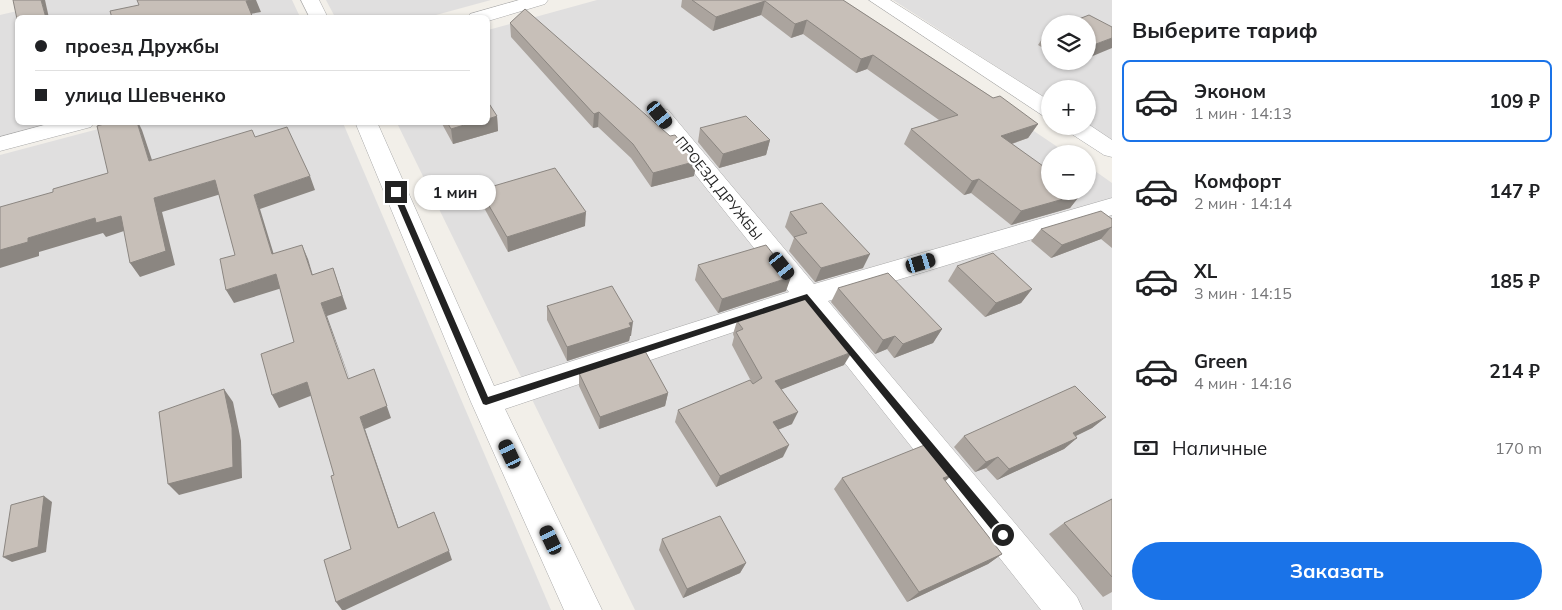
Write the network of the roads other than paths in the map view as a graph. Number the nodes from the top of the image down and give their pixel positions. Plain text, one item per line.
1 (310, 0) edge
2 (539, 0) edge
3 (878, 0) edge
4 (318, 15) edge
5 (487, 15) edge
6 (1041, 104) edge
7 (660, 115) dead end
8 (72, 125) edge
9 (367, 125) edge
10 (1090, 135) edge
11 (0, 144) edge
12 (1112, 150) edge
13 (1112, 206) edge
14 (807, 297) junction
15 (486, 402) junction
16 (583, 610) edge
17 (1064, 610) edge

1 - 4 street
2 - 5 street
3 - 6 street
7 - 14 street, ПРОЕЗД ДРУЖБЫ
8 - 11 street
9 - 15 street
10 - 12 street
13 - 14 street
14 - 15 street
14 - 17 street, ПРОЕЗД ДРУЖБЫ
15 - 16 street

